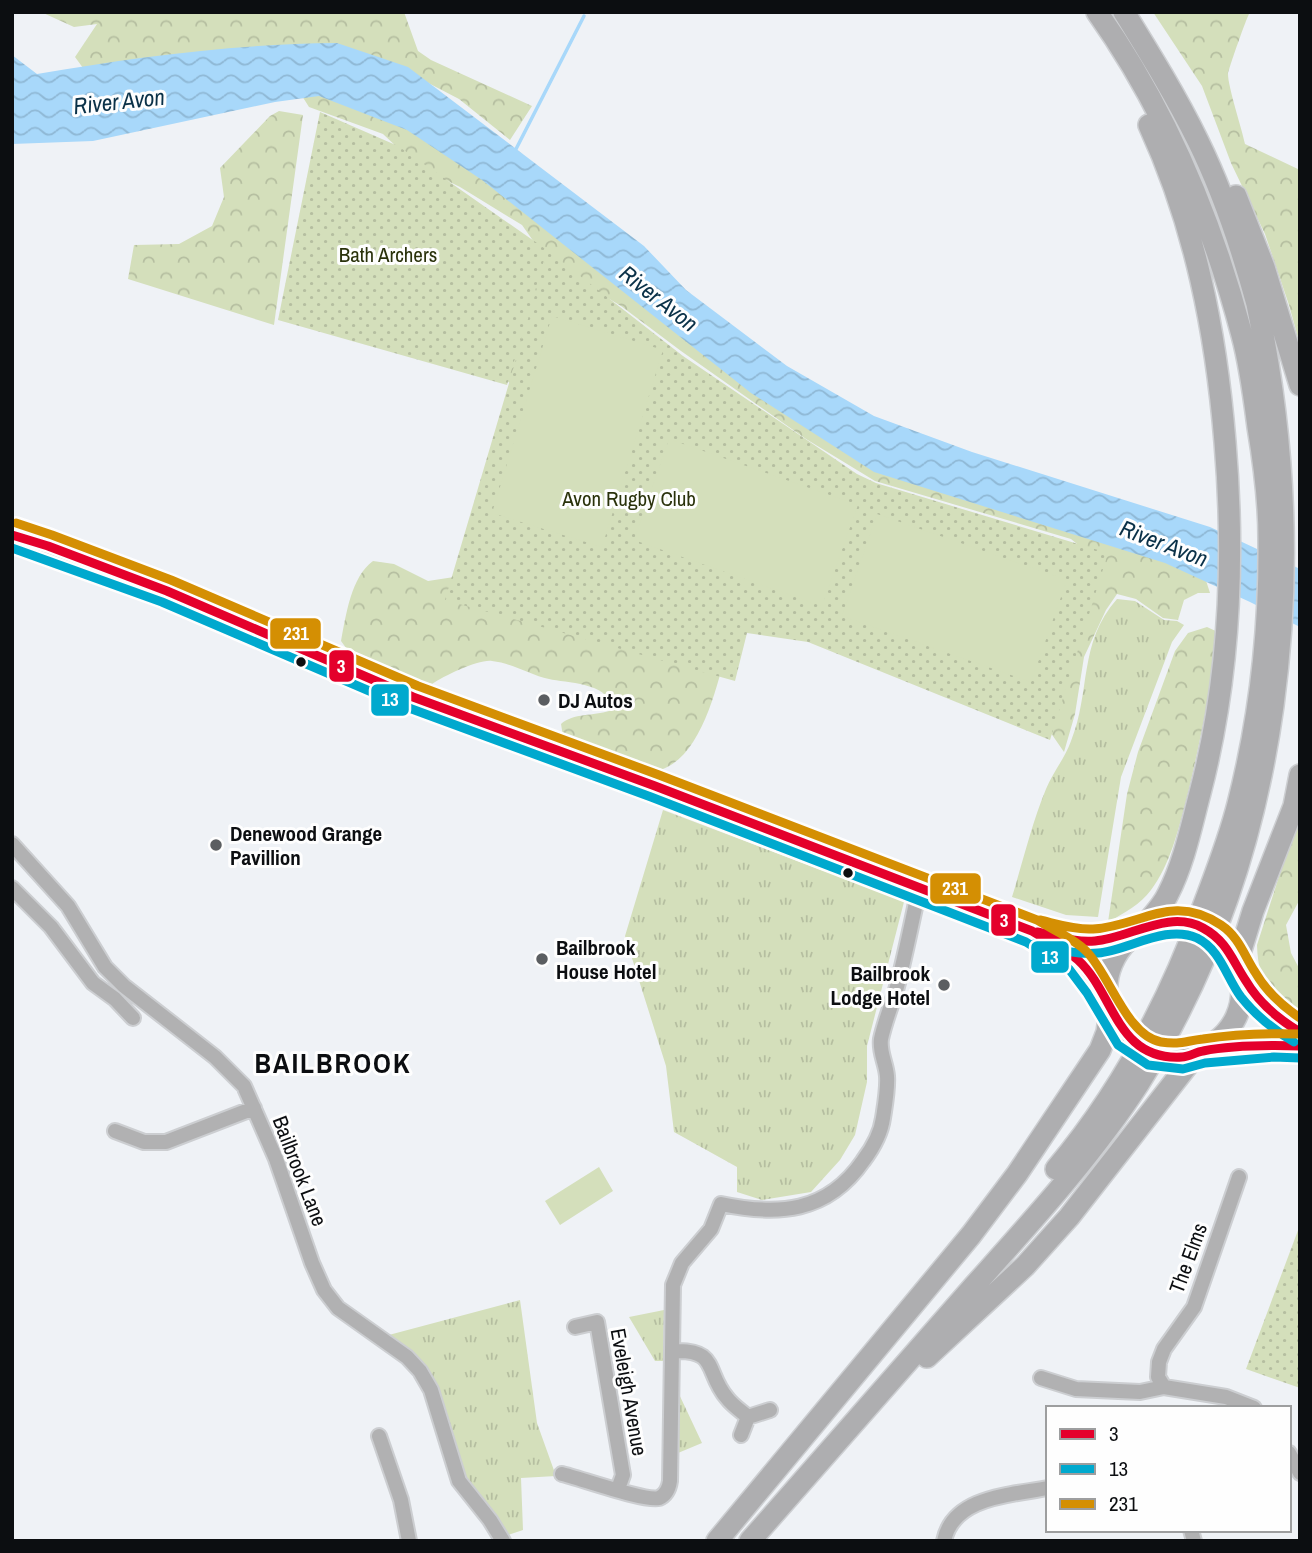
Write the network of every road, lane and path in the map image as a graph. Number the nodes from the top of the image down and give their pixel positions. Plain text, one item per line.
1 (1087, 12) edge
2 (1097, 12) edge
3 (1124, 12) edge
4 (1300, 385) edge
5 (12, 535) edge
6 (1300, 775) edge
7 (12, 844) edge
8 (12, 888) edge
9 (919, 890) junction
10 (1140, 930) junction
11 (1032, 931) junction
12 (1235, 961) junction
13 (1113, 1015) junction
14 (133, 1018) dead end
15 (1300, 1032) edge
16 (1300, 1046) edge
17 (1200, 1052) junction
18 (254, 1108) junction
19 (115, 1131) dead end
20 (1239, 1177) dead end
21 (575, 1327) dead end
22 (674, 1351) junction
23 (1041, 1378) dead end
24 (1164, 1387) junction
25 (1249, 1406) edge
26 (770, 1410) dead end
27 (748, 1417) junction
28 (379, 1436) dead end
29 (741, 1436) dead end
30 (562, 1474) dead end
31 (807, 1475) junction
32 (1046, 1488) edge
33 (618, 1489) junction
34 (409, 1541) edge
35 (503, 1541) edge
36 (717, 1541) edge
37 (734, 1541) edge
38 (750, 1541) edge
39 (944, 1541) edge

1 - 10 highway
2 - 37 highway
3 - 4 highway
3 - 31 highway
5 - 9 street
6 - 12 highway
7 - 18 street, Bailbrook Lane
8 - 14 street
9 - 11 street
9 - 22 street, Eveleigh Avenue
10 - 11 street
10 - 12 highway, bridge
10 - 13 highway
11 - 13 street
12 - 15 highway
12 - 17 highway
13 - 17 highway, bridge
13 - 36 highway
16 - 17 highway
17 - 31 highway
18 - 19 street
18 - 35 street, Bailbrook Lane
20 - 24 street, The Elms
21 - 33 street, Eveleigh Avenue
22 - 27 street
22 - 33 street, Eveleigh Avenue
23 - 24 street
24 - 25 street
26 - 27 street
27 - 29 street
28 - 34 street
30 - 33 street, Eveleigh Avenue
31 - 38 highway
32 - 39 street

